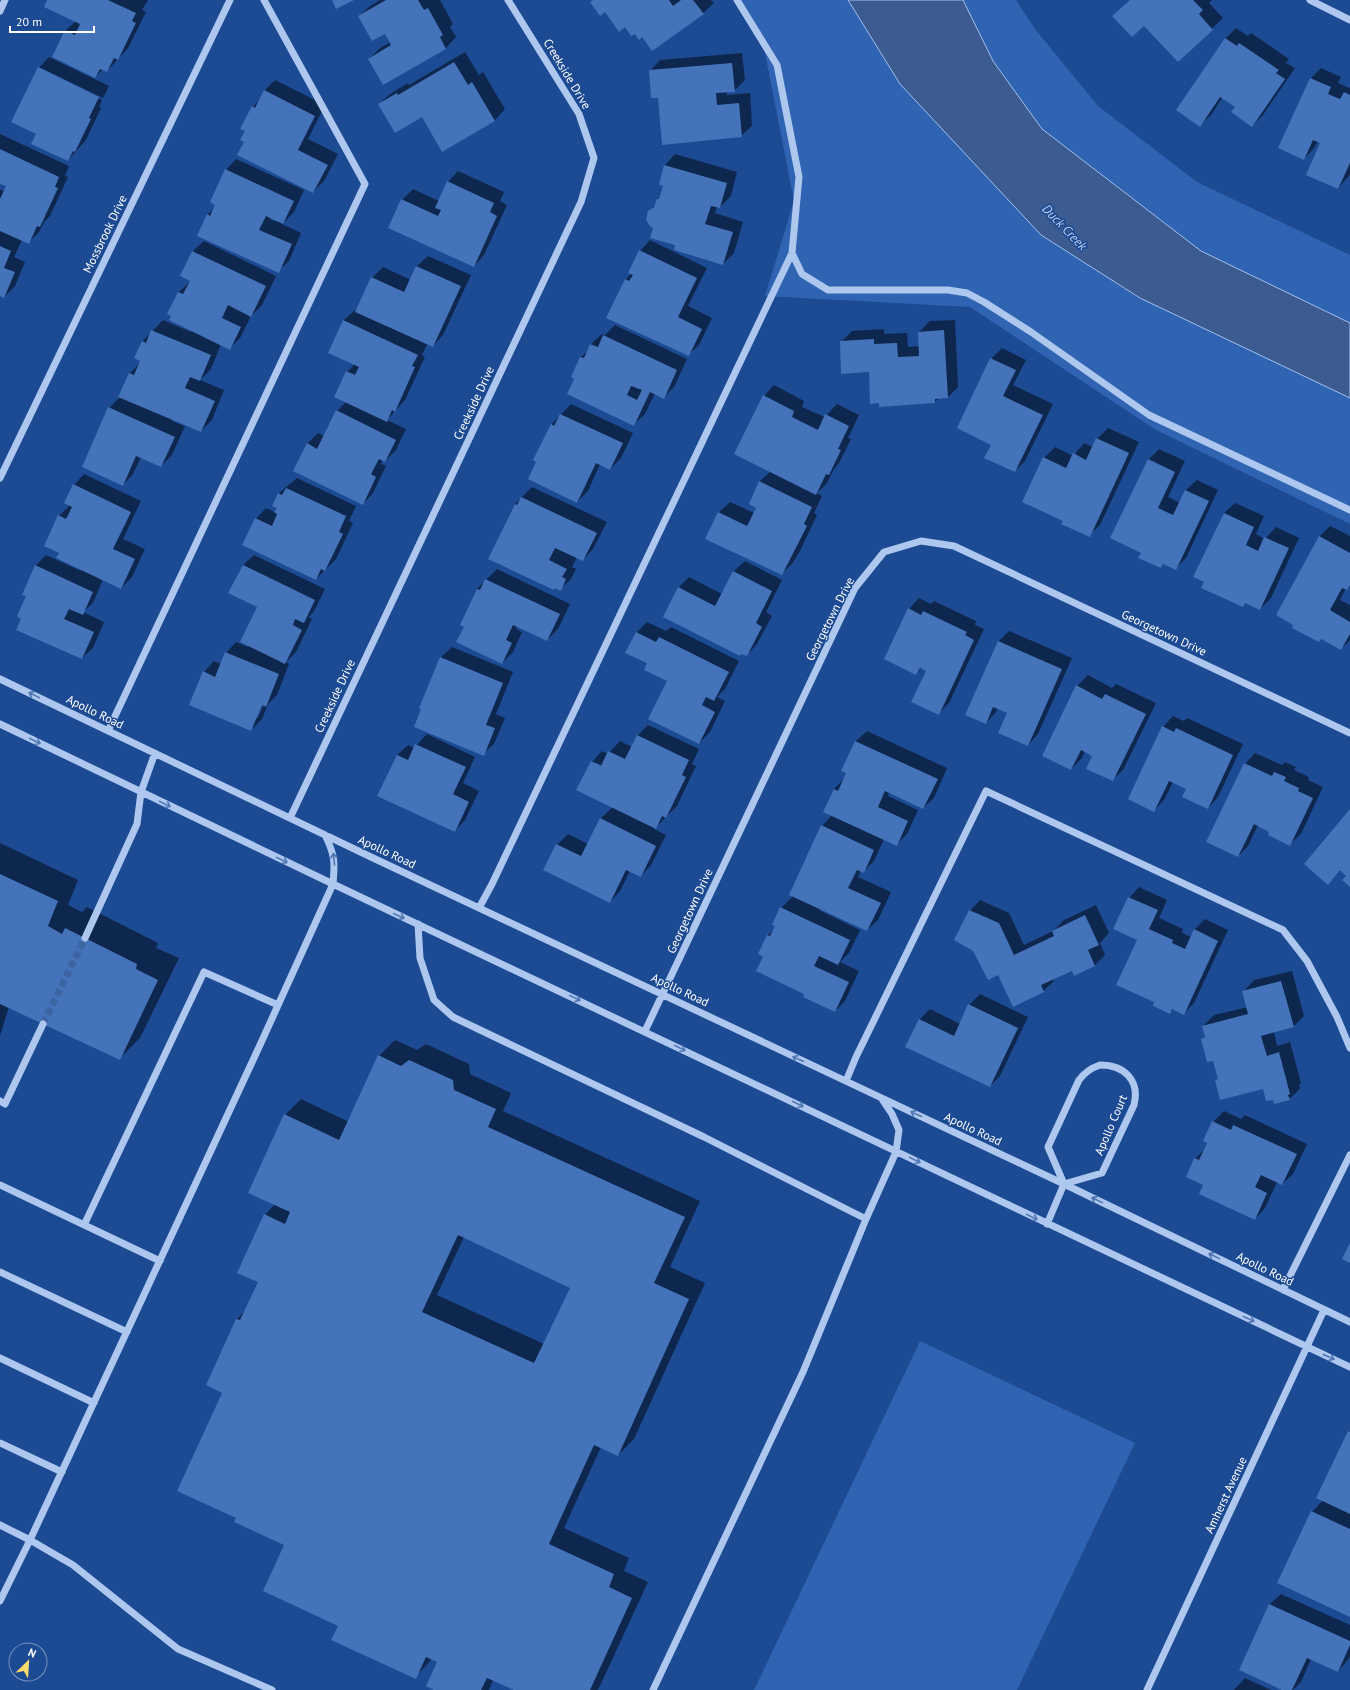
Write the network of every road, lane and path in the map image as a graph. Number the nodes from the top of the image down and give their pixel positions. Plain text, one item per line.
1 (5, 0) edge
2 (230, 0) edge
3 (264, 0) edge
4 (508, 0) edge
5 (737, 0) edge
6 (1310, 0) edge
7 (0, 11) edge
8 (1350, 20) edge
9 (792, 253) junction
10 (0, 478) edge
11 (1350, 510) edge
12 (0, 679) edge
13 (0, 724) edge
14 (108, 731) junction
15 (1350, 733) edge
16 (155, 753) junction
17 (141, 792) junction
18 (290, 818) junction
19 (325, 835) junction
20 (333, 884) junction
21 (479, 908) junction
22 (418, 924) junction
23 (85, 938) tunnel mouth
24 (663, 995) junction
25 (278, 1005) junction
26 (42, 1024) tunnel mouth
27 (645, 1031) junction
28 (1350, 1048) edge
29 (846, 1081) junction
30 (882, 1098) junction
31 (0, 1101) edge
32 (896, 1152) junction
33 (1350, 1155) edge
34 (1064, 1184) junction
35 (0, 1185) edge
36 (866, 1219) junction
37 (1047, 1224) junction
38 (84, 1225) junction
39 (160, 1261) junction
40 (0, 1272) edge
41 (1283, 1290) junction
42 (1324, 1310) junction
43 (1350, 1322) edge
44 (127, 1332) junction
45 (1308, 1347) junction
46 (0, 1358) edge
47 (1350, 1367) edge
48 (94, 1402) junction
49 (0, 1443) edge
50 (62, 1472) junction
51 (0, 1525) edge
52 (30, 1540) junction
53 (0, 1601) edge
54 (272, 1690) edge
55 (653, 1690) edge
56 (1147, 1690) edge

1 - 7 street
2 - 10 street, Mossbrook Drive
3 - 14 street
4 - 18 street, Creekside Drive
5 - 9 street
6 - 8 street
9 - 11 street
9 - 21 street
14 -> 12 street, Apollo Road
13 -> 17 street
14 - 16 street, Apollo Road
15 - 24 street, Georgetown Drive
16 - 17 street
16 - 18 street, Apollo Road
17 -> 20 street
17 - 23 street
18 - 19 street, Apollo Road
20 -> 19 street
19 - 21 street, Apollo Road
20 -> 22 street
20 - 25 street
21 - 24 street, Apollo Road
22 -> 27 street
22 - 36 street
24 - 27 street, Georgetown Drive
29 -> 24 street, Apollo Road
25 - 38 street
25 - 39 street
26 - 31 street
27 -> 32 street
28 - 29 street
29 - 30 street, Apollo Road
30 - 32 street
34 -> 30 street, Apollo Road
32 - 36 street
32 -> 37 street
33 - 41 street
34 - 34 street, Apollo Court
34 - 37 street
41 -> 34 street, Apollo Road
35 - 38 street
36 - 55 street
37 -> 45 street
38 - 39 street
39 - 44 street
40 - 44 street
41 - 42 street, Apollo Road
42 - 43 street, Apollo Road
42 - 45 street, Amherst Avenue
44 - 48 street
45 -> 47 street
45 - 56 street, Amherst Avenue
46 - 48 street
48 - 50 street
49 - 50 street
50 - 52 street
51 - 52 street
52 - 53 street
52 - 54 street

